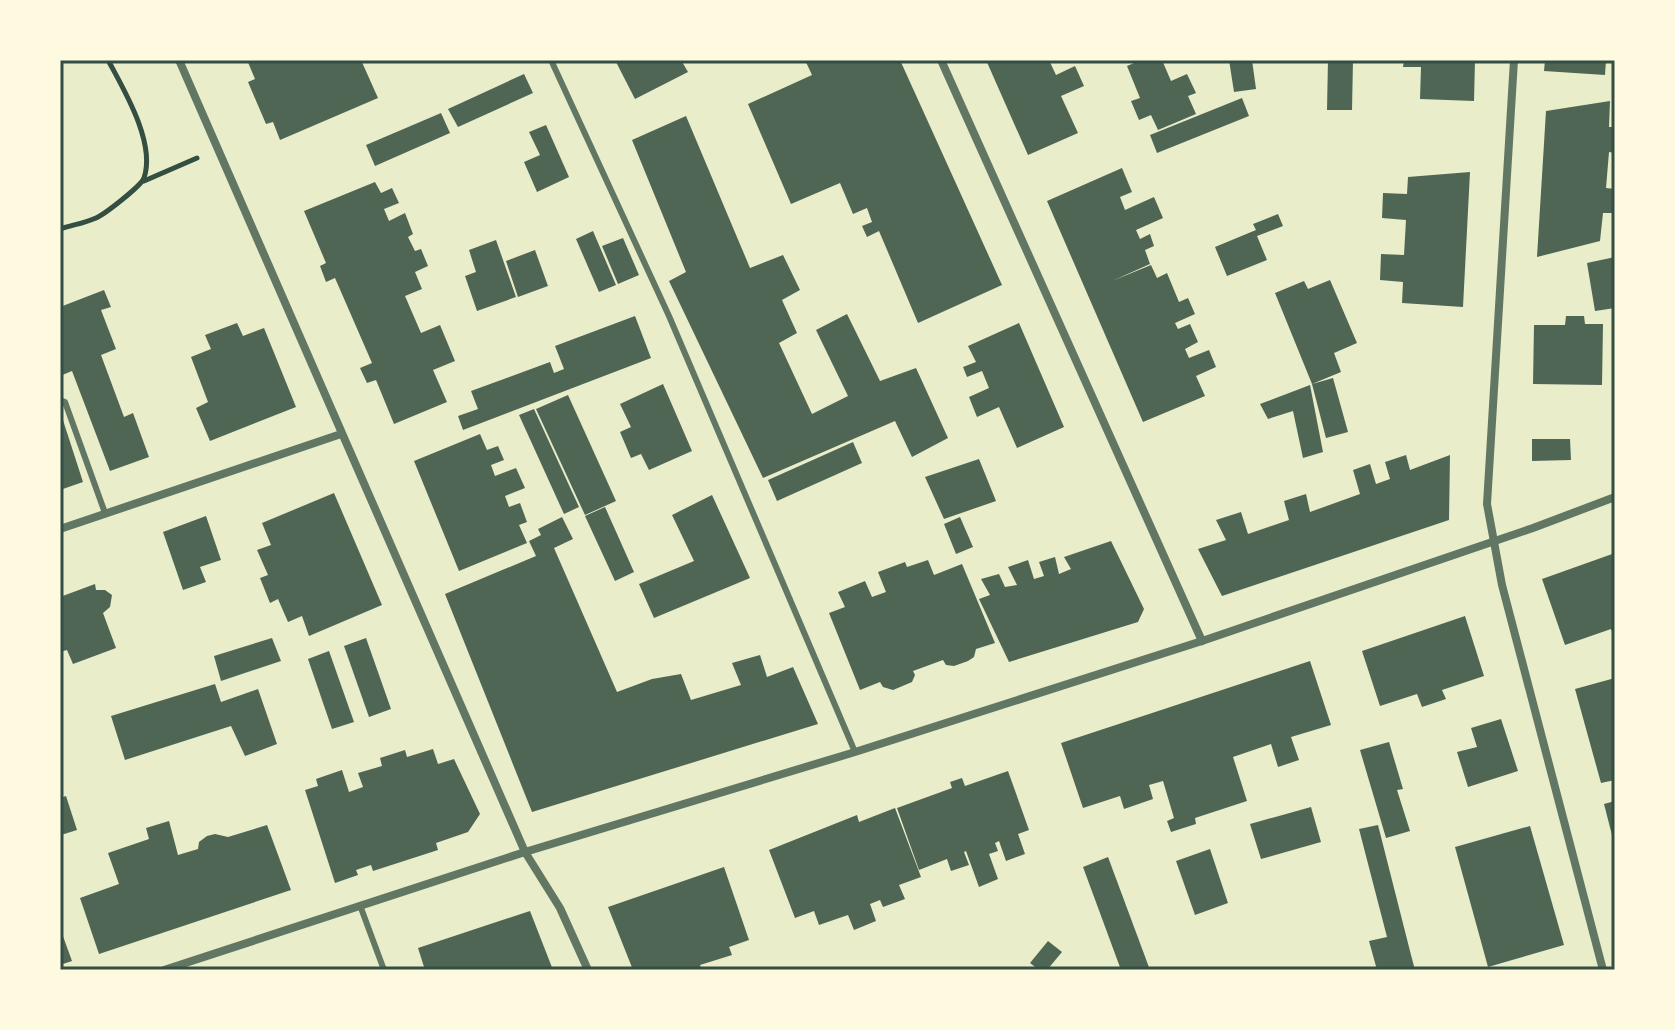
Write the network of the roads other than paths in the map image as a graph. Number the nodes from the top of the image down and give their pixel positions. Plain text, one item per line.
1 (179, 60) edge
2 (551, 60) edge
3 (941, 60) edge
4 (1514, 60) edge
5 (60, 400) edge
6 (341, 434) junction
7 (1615, 497) edge
8 (105, 513) junction
9 (60, 529) edge
10 (1494, 541) junction
11 (1202, 641) junction
12 (855, 752) junction
13 (525, 852) junction
14 (361, 908) junction
15 (164, 970) edge
16 (384, 970) edge
17 (588, 970) edge
18 (1603, 970) edge

1 - 6 street
2 - 12 lane
3 - 11 street
4 - 10 street
5 - 8 lane
6 - 8 street
6 - 13 street
7 - 10 street
8 - 9 street
10 - 11 street
10 - 18 street
11 - 12 street
12 - 13 street
13 - 14 street
13 - 17 street
14 - 15 street
14 - 16 lane

